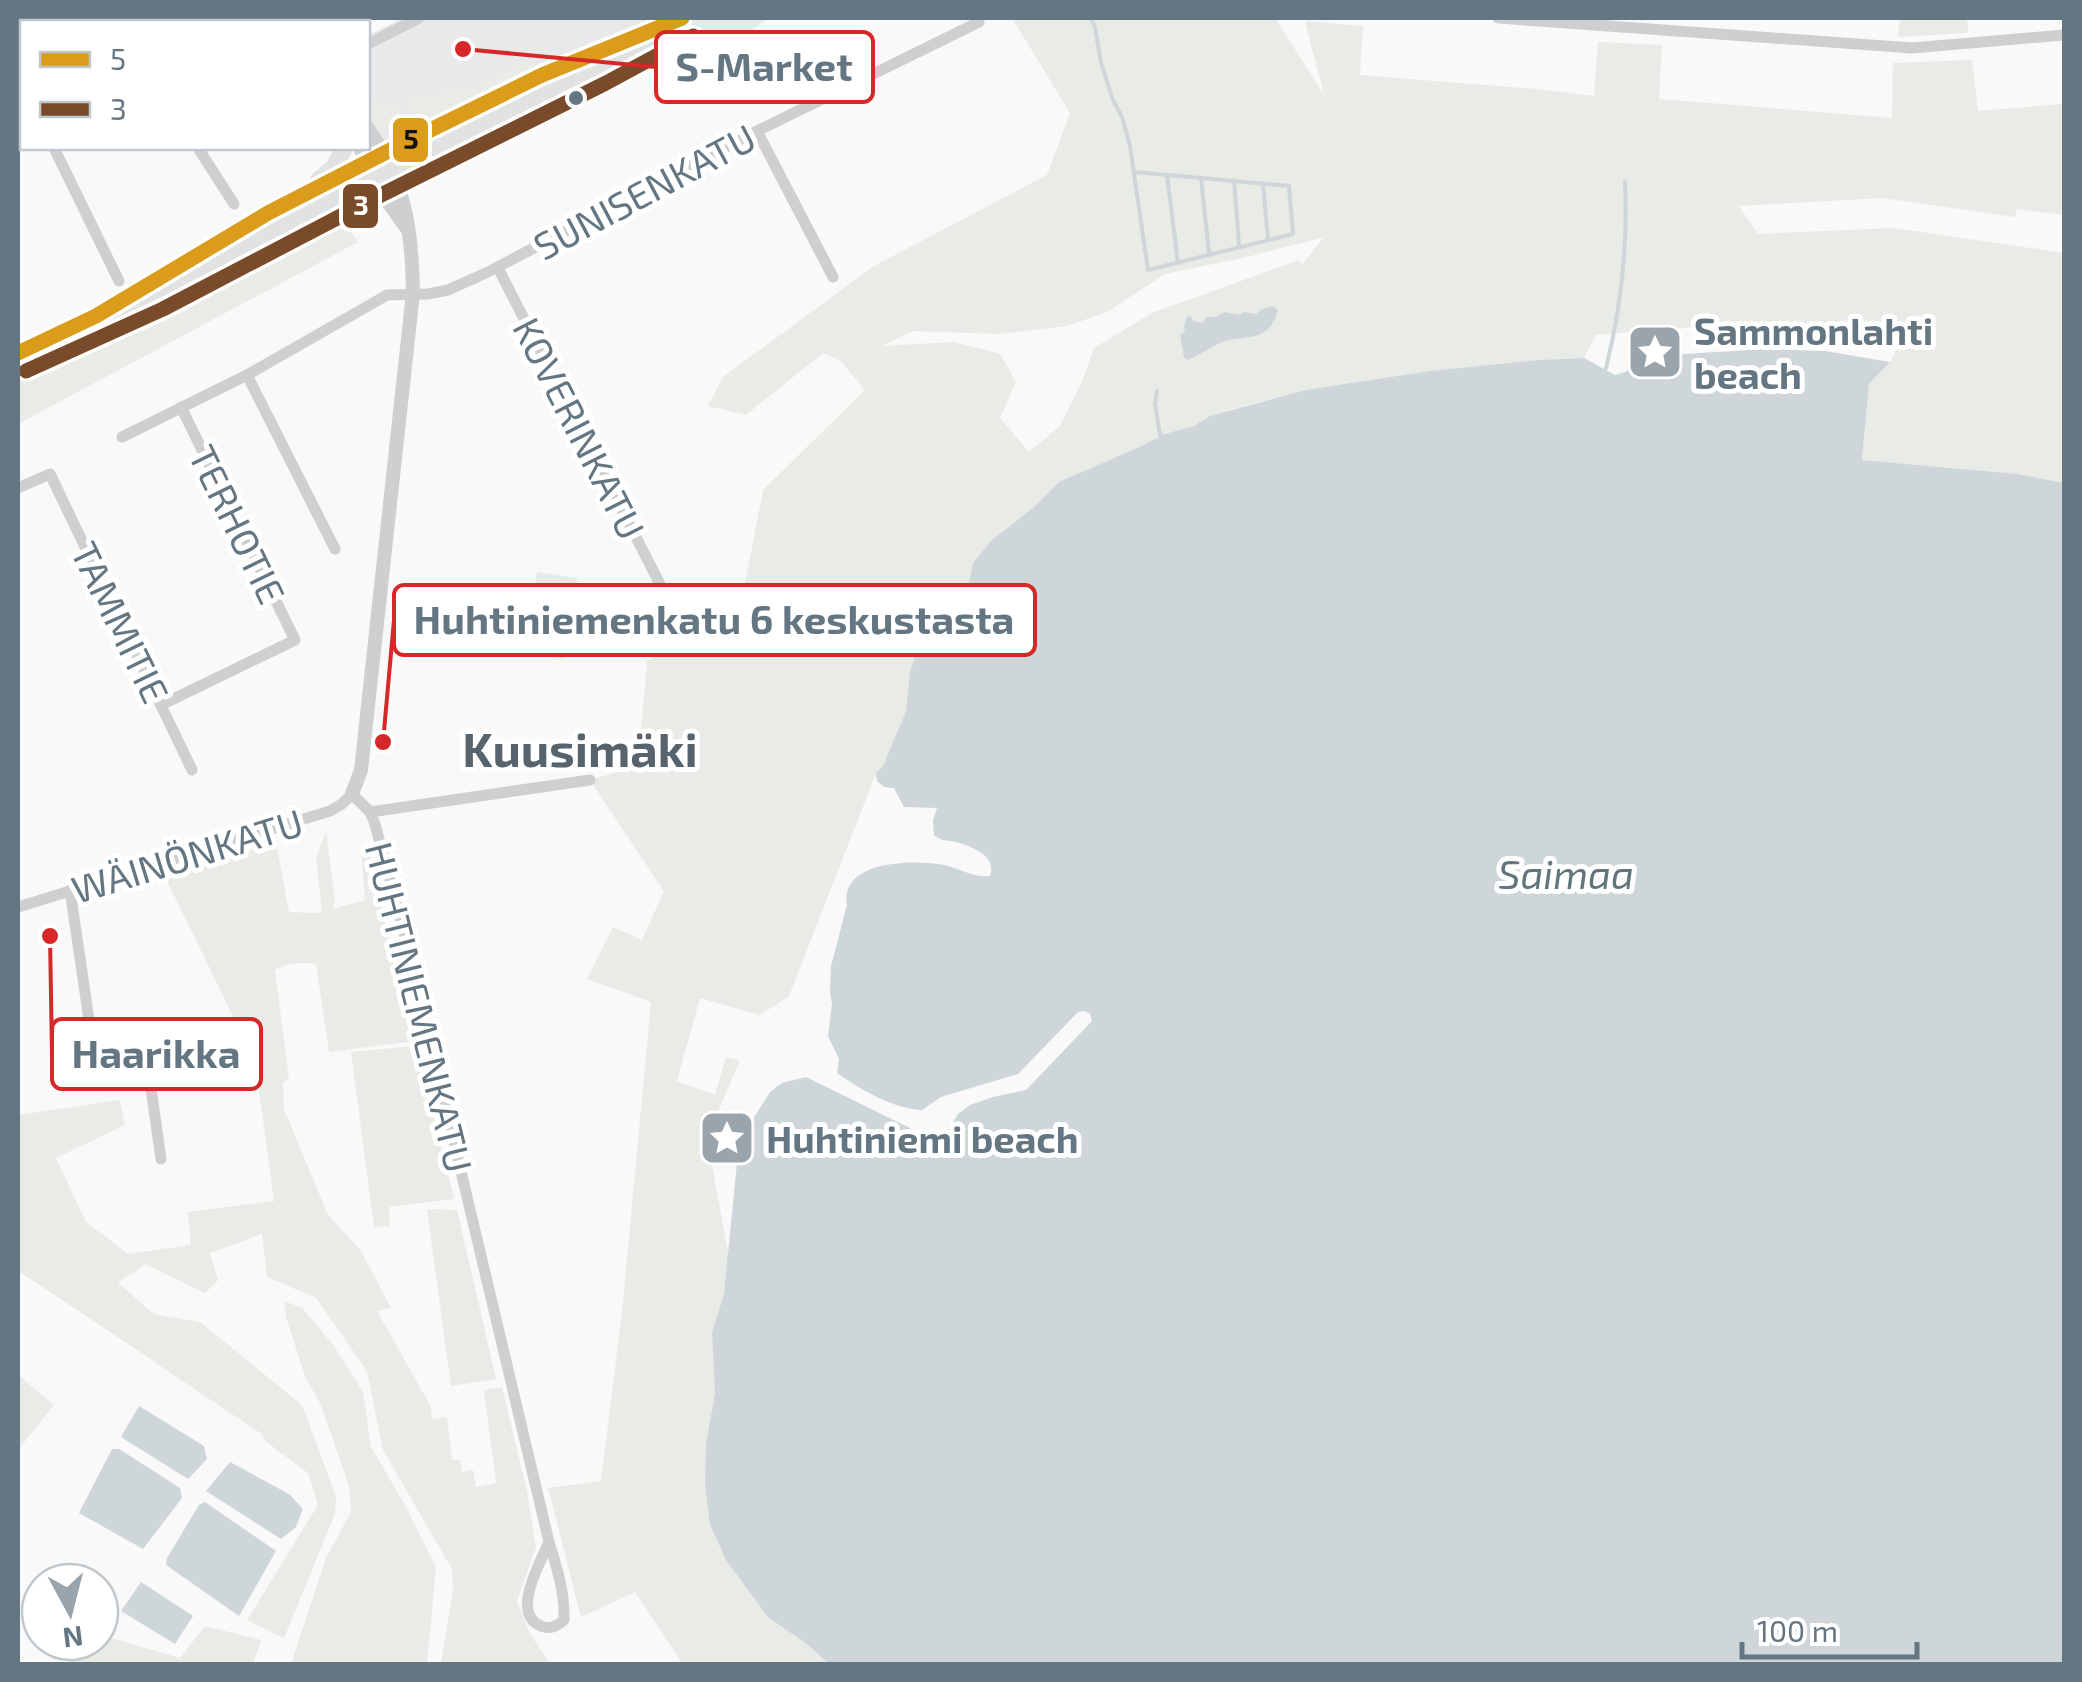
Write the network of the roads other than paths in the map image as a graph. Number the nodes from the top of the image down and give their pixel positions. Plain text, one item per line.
1 (419, 18) edge
2 (683, 18) edge
3 (1498, 18) edge
4 (979, 22) dead end
5 (2064, 35) edge
6 (370, 43) edge
7 (756, 131) junction
8 (55, 150) edge
9 (199, 150) edge
10 (343, 150) edge
11 (374, 162) edge
12 (234, 204) dead end
13 (268, 213) junction
14 (498, 268) junction
15 (834, 278) dead end
16 (119, 281) dead end
17 (413, 293) junction
18 (96, 316) junction
19 (18, 353) edge
20 (247, 375) junction
21 (182, 406) junction
22 (122, 438) dead end
23 (18, 488) edge
24 (335, 549) dead end
25 (662, 588) dead end
26 (161, 705) junction
27 (192, 770) dead end
28 (590, 780) dead end
29 (352, 794) junction
30 (370, 812) junction
31 (70, 890) junction
32 (18, 907) edge
33 (161, 1159) dead end
34 (549, 1542) junction

1 - 6 street
2 - 11 main road
3 - 5 street
4 - 7 street, SUNISENKATU
7 - 14 street, SUNISENKATU
7 - 15 street
8 - 16 street
9 - 12 street
10 - 13 main road
11 - 13 main road
11 - 17 street, HUHTINIEMENKATU
11 - 18 main road
13 - 18 main road
14 - 17 street, SUNISENKATU
14 - 25 street, KOVERINKATU
17 - 20 street, SUNISENKATU
17 - 29 street, HUHTINIEMENKATU
18 - 19 main road
20 - 21 street, SUNISENKATU
20 - 24 street
21 - 22 street, SUNISENKATU
21 - 26 street, TERHOTIE
23 - 26 street, TAMMITIE
26 - 27 street, TAMMITIE
28 - 30 street
29 - 30 street, HUHTINIEMENKATU
29 - 31 street, WÄINÖNKATU
30 - 34 street, HUHTINIEMENKATU
31 - 32 street, WÄINÖNKATU
31 - 33 street
34 - 34 street, HUHTINIEMENKATU

